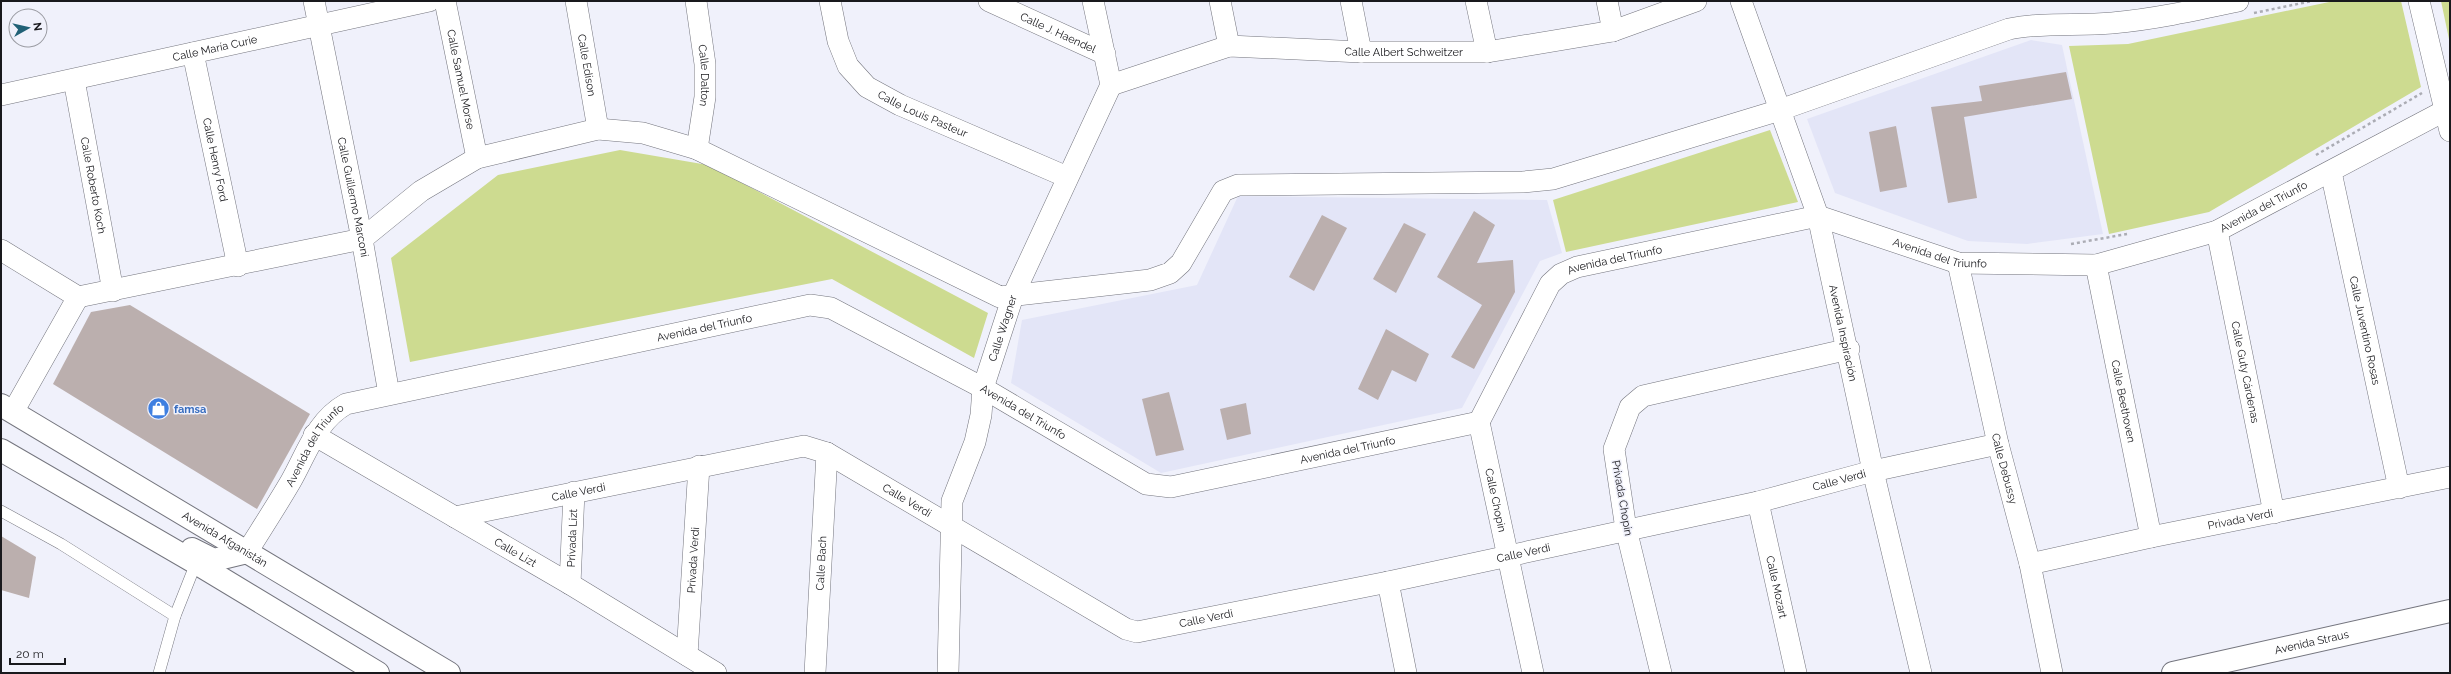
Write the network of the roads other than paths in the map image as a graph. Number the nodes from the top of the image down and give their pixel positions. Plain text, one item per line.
1 (314, 1) edge
2 (429, 1) edge
3 (445, 1) edge
4 (576, 1) edge
5 (696, 1) edge
6 (830, 1) edge
7 (989, 1) edge
8 (1093, 1) edge
9 (1220, 1) edge
10 (1351, 1) edge
11 (1476, 1) edge
12 (1607, 1) edge
13 (1696, 1) edge
14 (1741, 1) edge
15 (2418, 1) edge
16 (2244, 8) edge
17 (320, 25) junction
18 (1613, 31) junction
19 (1229, 46) junction
20 (1362, 52) junction
21 (1487, 52) junction
22 (193, 53) junction
23 (1105, 54) junction
24 (74, 80) junction
25 (1111, 85) junction
26 (1, 95) edge
27 (1780, 110) junction
28 (2448, 110) edge
29 (598, 129) junction
30 (2450, 131) edge
31 (696, 149) junction
32 (477, 158) junction
33 (2331, 172) junction
34 (1067, 177) junction
35 (1818, 216) junction
36 (2217, 231) junction
37 (362, 239) junction
38 (1, 250) edge
39 (1958, 263) junction
40 (2096, 265) junction
41 (238, 266) junction
42 (113, 291) junction
43 (1013, 296) junction
44 (78, 297) junction
45 (1849, 350) junction
46 (983, 388) junction
47 (389, 394) junction
48 (5, 408) edge
49 (1478, 422) junction
50 (314, 435) junction
51 (1998, 444) junction
52 (1, 450) edge
53 (826, 453) junction
54 (699, 466) junction
55 (1873, 471) junction
56 (2450, 477) edge
57 (2399, 488) junction
58 (574, 492) junction
59 (1758, 502) junction
60 (1, 511) edge
61 (2274, 513) junction
62 (455, 517) junction
63 (952, 527) junction
64 (136, 529) junction
65 (1626, 529) junction
66 (2151, 537) junction
67 (247, 552) junction
68 (1507, 555) junction
69 (196, 563) junction
70 (2030, 564) junction
71 (1388, 582) junction
72 (570, 584) junction
73 (2450, 611) edge
74 (175, 616) junction
75 (687, 655) junction
76 (949, 672) edge
77 (159, 673) edge
78 (378, 673) edge
79 (449, 673) edge
80 (716, 673) edge
81 (815, 673) edge
82 (1406, 673) edge
83 (1533, 673) edge
84 (1661, 673) edge
85 (1796, 673) edge
86 (1921, 673) edge
87 (2052, 673) edge
88 (2173, 673) edge

1 - 17 street, Calle Guillermo Marconi
2 - 17 street, Calle María Curie
3 - 32 street, Calle Samuel Morse
4 - 29 street, Calle Edison
5 - 31 street, Calle Dalton
6 - 34 street, Calle Louis Pasteur
7 - 23 street, Calle J. Haendel
8 - 23 street
9 - 19 street
10 - 20 street
11 - 21 street
12 - 18 street
13 - 18 street, Calle Albert Schweitzer
14 - 27 street, Avenida Inspiración
15 - 28 street
16 - 27 street
17 - 22 street, Calle María Curie
17 - 37 street, Calle Guillermo Marconi
18 - 21 street, Calle Albert Schweitzer
19 - 20 street, Calle Albert Schweitzer
19 - 25 street, Calle Albert Schweitzer
20 - 21 street, Calle Albert Schweitzer
22 - 24 street, Calle María Curie
22 - 41 street, Calle Henry Ford
23 - 25 street
24 - 26 street, Calle María Curie
24 - 42 street, Calle Roberto Koch
25 - 34 street, Calle Wagner
27 - 35 street, Avenida Inspiración
27 - 43 street
28 - 30 street
28 - 33 street, Avenida del Triunfo
29 - 31 street
29 - 32 street
31 - 43 street
32 - 37 street
33 - 36 street, Avenida del Triunfo
33 - 57 street, Calle Juventino Rosas
34 - 43 street, Calle Wagner
35 - 39 street, Avenida del Triunfo
35 - 45 street, Avenida Inspiración
35 - 49 street, Avenida del Triunfo
36 - 40 street, Avenida del Triunfo
36 - 61 street, Calle Guty Cárdenas
37 - 41 street
37 - 47 street, Calle Guillermo Marconi
38 - 44 street
39 - 40 street, Avenida del Triunfo
39 - 51 street, Calle Debussy
40 - 66 street, Calle Beethoven
41 - 42 street
42 - 44 street
43 - 46 street, Calle Wagner
44 - 48 street
45 - 55 street, Avenida Inspiración
45 - 65 street, Privada Chopin
46 - 47 street, Avenida del Triunfo
46 - 49 street, Avenida del Triunfo
46 - 63 street, Calle Wagner
47 - 50 street, Avenida del Triunfo
48 - 67 main road, Avenida Afganistán
49 - 68 street, Calle Chopin
50 - 62 street, Calle Lizt
50 - 67 street, Avenida del Triunfo
51 - 55 street, Calle Verdi
51 - 70 street, Calle Debussy
52 - 64 main road
53 - 54 street, Calle Verdi
53 - 63 street, Calle Verdi
53 - 81 street, Calle Bach
54 - 58 street, Calle Verdi
54 - 75 street, Privada Verdi
55 - 59 street, Calle Verdi
55 - 86 street, Avenida Inspiración
56 - 57 street, Privada Verdi
57 - 61 street, Privada Verdi
58 - 62 street, Calle Verdi
58 - 72 street, Privada Lizt
59 - 65 street, Calle Verdi
59 - 85 street, Calle Mozart
60 - 74 lane
61 - 66 street, Privada Verdi
62 - 72 street, Calle Lizt
63 - 71 street, Calle Verdi
63 - 76 street, Calle Wagner
64 - 67 main road
64 - 69 main road
65 - 68 street, Calle Verdi
65 - 84 street, Privada Chopin
66 - 70 street, Privada Verdi
67 - 79 main road, Avenida Afganistán
68 - 71 street, Calle Verdi
68 - 83 street, Calle Chopin
69 - 74 lane
69 - 78 main road
70 - 87 street, Calle Debussy
71 - 82 street
72 - 75 street, Calle Lizt
73 - 88 main road, Avenida Straus
74 - 77 lane
75 - 80 street, Calle Lizt

